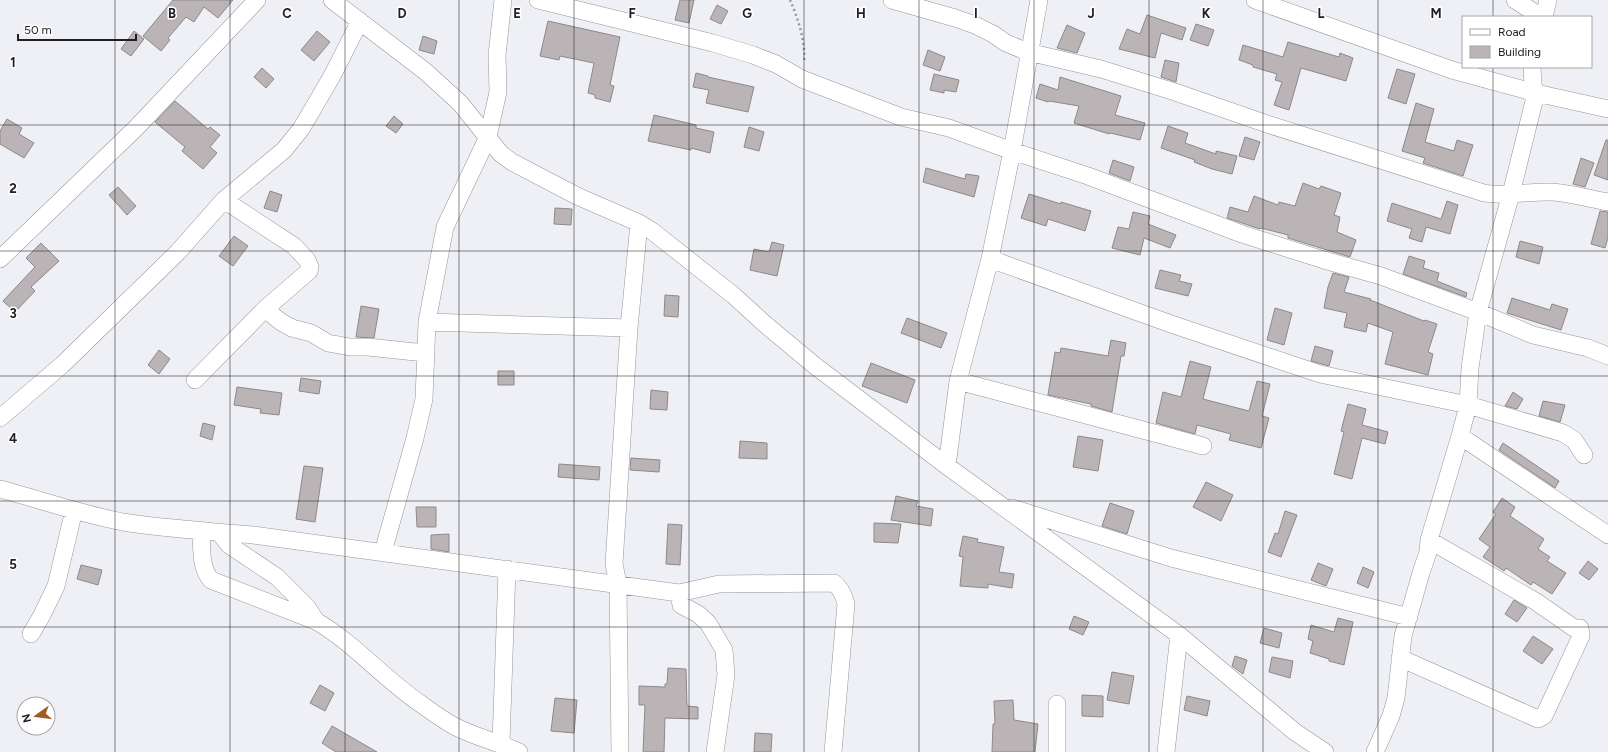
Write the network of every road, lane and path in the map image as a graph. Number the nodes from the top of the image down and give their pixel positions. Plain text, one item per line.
1 (257, 0) edge
2 (332, 0) edge
3 (503, 0) edge
4 (538, 0) edge
5 (790, 0) edge
6 (892, 0) edge
7 (1039, 0) edge
8 (1255, 0) edge
9 (1515, 0) edge
10 (1548, 0) edge
11 (1541, 16) edge
12 (1543, 16) edge
13 (360, 21) junction
14 (1028, 52) junction
15 (1532, 68) edge
16 (802, 79) junction
17 (1536, 93) junction
18 (1608, 109) edge
19 (488, 137) junction
20 (1012, 151) junction
21 (1511, 194) junction
22 (224, 200) junction
23 (1608, 202) edge
24 (639, 223) junction
25 (0, 259) edge
26 (990, 259) junction
27 (265, 309) junction
28 (1478, 312) junction
29 (427, 322) junction
30 (629, 328) junction
31 (425, 353) junction
32 (1608, 356) edge
33 (195, 380) dead end
34 (958, 381) junction
35 (1468, 405) junction
36 (0, 418) edge
37 (1460, 436) junction
38 (1203, 446) dead end
39 (1584, 455) dead end
40 (946, 466) junction
41 (0, 489) edge
42 (997, 503) junction
43 (74, 510) junction
44 (201, 531) junction
45 (220, 532) junction
46 (1608, 535) edge
47 (1429, 540) junction
48 (383, 552) junction
49 (507, 569) junction
50 (618, 584) junction
51 (679, 593) junction
52 (1409, 617) junction
53 (316, 621) junction
54 (31, 634) dead end
55 (1179, 635) junction
56 (1400, 658) junction
57 (1057, 704) dead end
58 (501, 743) junction
59 (519, 752) edge
60 (620, 752) edge
61 (715, 752) edge
62 (833, 752) edge
63 (1057, 752) edge
64 (1166, 752) edge
65 (1325, 752) edge
66 (1375, 752) edge

1 - 25 street
2 - 13 street
3 - 19 street
4 - 16 street
5 - 16 path
6 - 14 street
7 - 14 street
8 - 17 street
9 - 11 street
10 - 12 street
13 - 19 street
13 - 22 street
14 - 20 street
14 - 21 street
15 - 17 street
16 - 20 street
17 - 18 street
17 - 21 street
19 - 24 street
19 - 29 street
20 - 26 street
20 - 28 street
21 - 23 street
21 - 28 street
22 - 27 street
22 - 36 street
24 - 30 street
24 - 40 street
26 - 34 street
26 - 35 street
27 - 31 street
27 - 33 street
28 - 32 street
28 - 35 street
29 - 30 street
29 - 31 street
30 - 50 street
31 - 48 street
34 - 38 street
34 - 40 street
35 - 37 street
35 - 39 street
37 - 46 street
37 - 47 street
40 - 42 street
41 - 43 street
42 - 52 street
42 - 55 street
43 - 44 street
43 - 54 street
44 - 45 street
44 - 53 street
45 - 48 street
45 - 53 street
47 - 52 street
47 - 56 street
48 - 49 street
49 - 50 street
49 - 58 street
50 - 51 street
50 - 60 street
51 - 61 street
51 - 62 street
52 - 56 street
53 - 58 street
55 - 64 street
55 - 65 street
56 - 66 street
57 - 63 street
58 - 59 street

